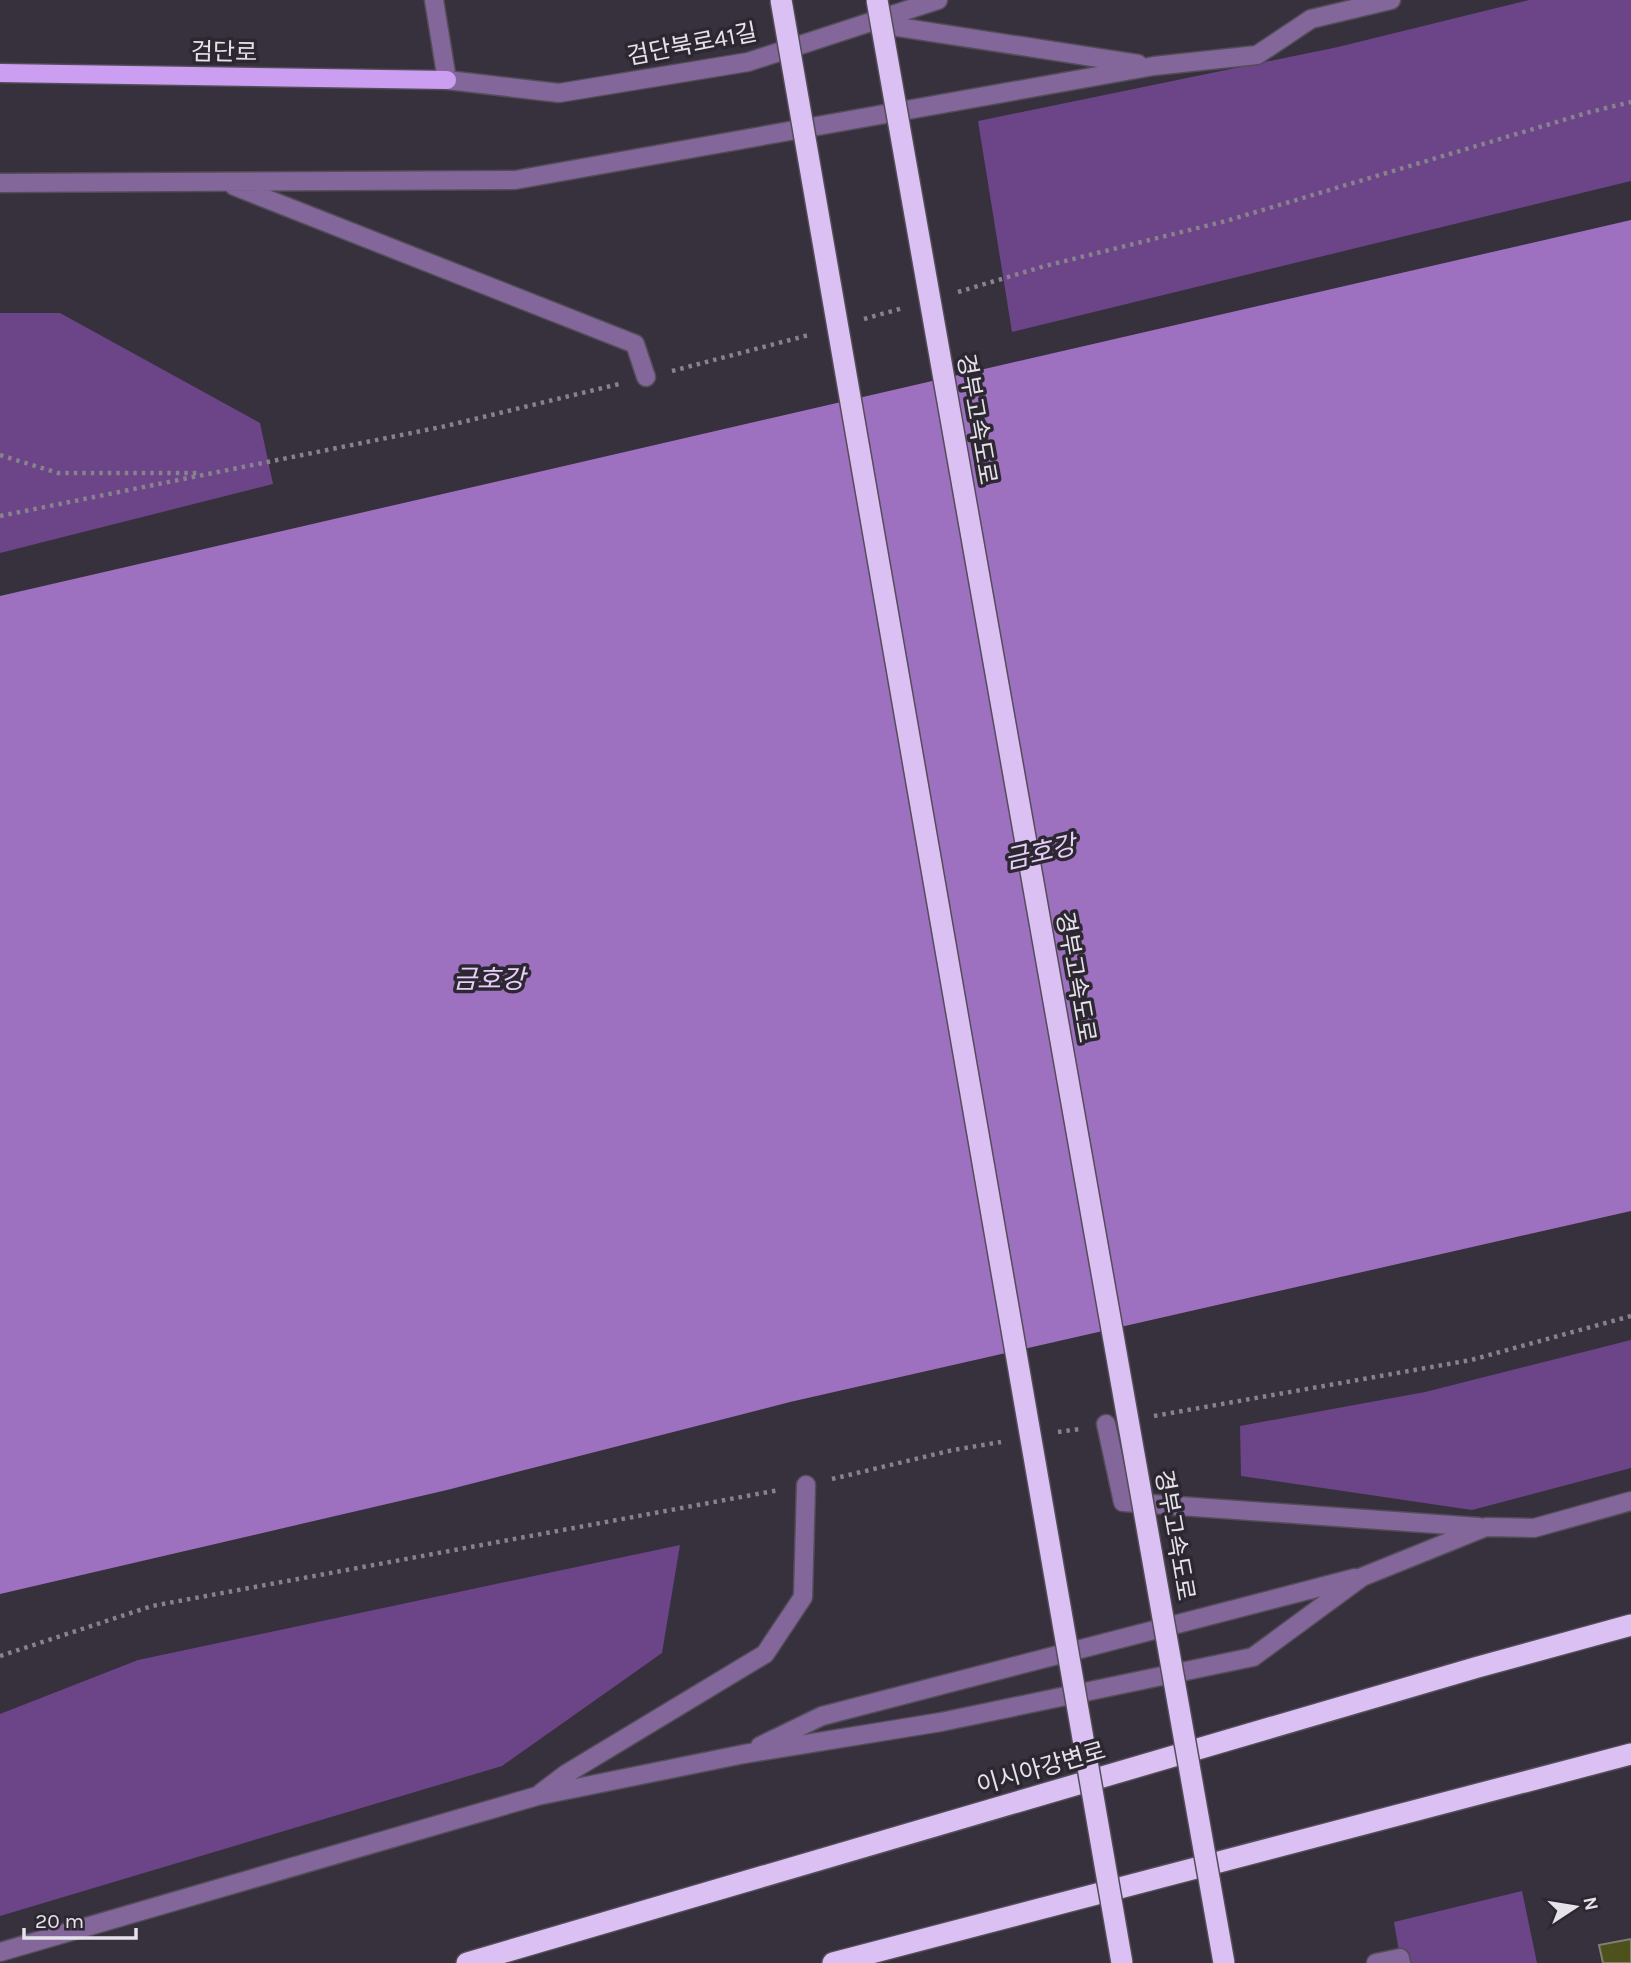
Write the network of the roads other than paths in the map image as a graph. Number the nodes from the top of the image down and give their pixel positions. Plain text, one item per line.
1 (434, 0) edge
2 (781, 0) edge
3 (877, 0) edge
4 (939, 0) edge
5 (1391, 0) edge
6 (869, 23) junction
7 (1154, 66) junction
8 (0, 73) edge
9 (447, 80) junction
10 (224, 182) junction
11 (0, 183) edge
12 (646, 377) dead end
13 (1106, 1424) road end
14 (806, 1485) road end
15 (1631, 1501) edge
16 (1486, 1527) junction
17 (1362, 1577) junction
18 (1631, 1625) edge
19 (744, 1754) junction
20 (1631, 1754) edge
21 (537, 1796) junction
22 (0, 1952) edge
23 (467, 1963) edge
24 (833, 1963) edge
25 (1122, 1963) edge
26 (1224, 1963) edge
27 (1376, 1963) edge
28 (1401, 1963) edge

1 - 9 street
2 - 25 highway, bridge
3 - 26 highway, 경부고속도로, bridge
4 - 6 street, 검단북로41길
5 - 7 street
6 - 7 street
6 - 9 street, 검단북로41길
7 - 10 street
8 - 9 main road, 검단로
10 - 11 street
10 - 12 street
13 - 16 street
14 - 21 street
15 - 16 street
16 - 17 street
17 - 19 street
17 - 19 street
18 - 23 highway, 이시아강변로
19 - 21 street
20 - 24 highway
21 - 22 street
27 - 28 street

